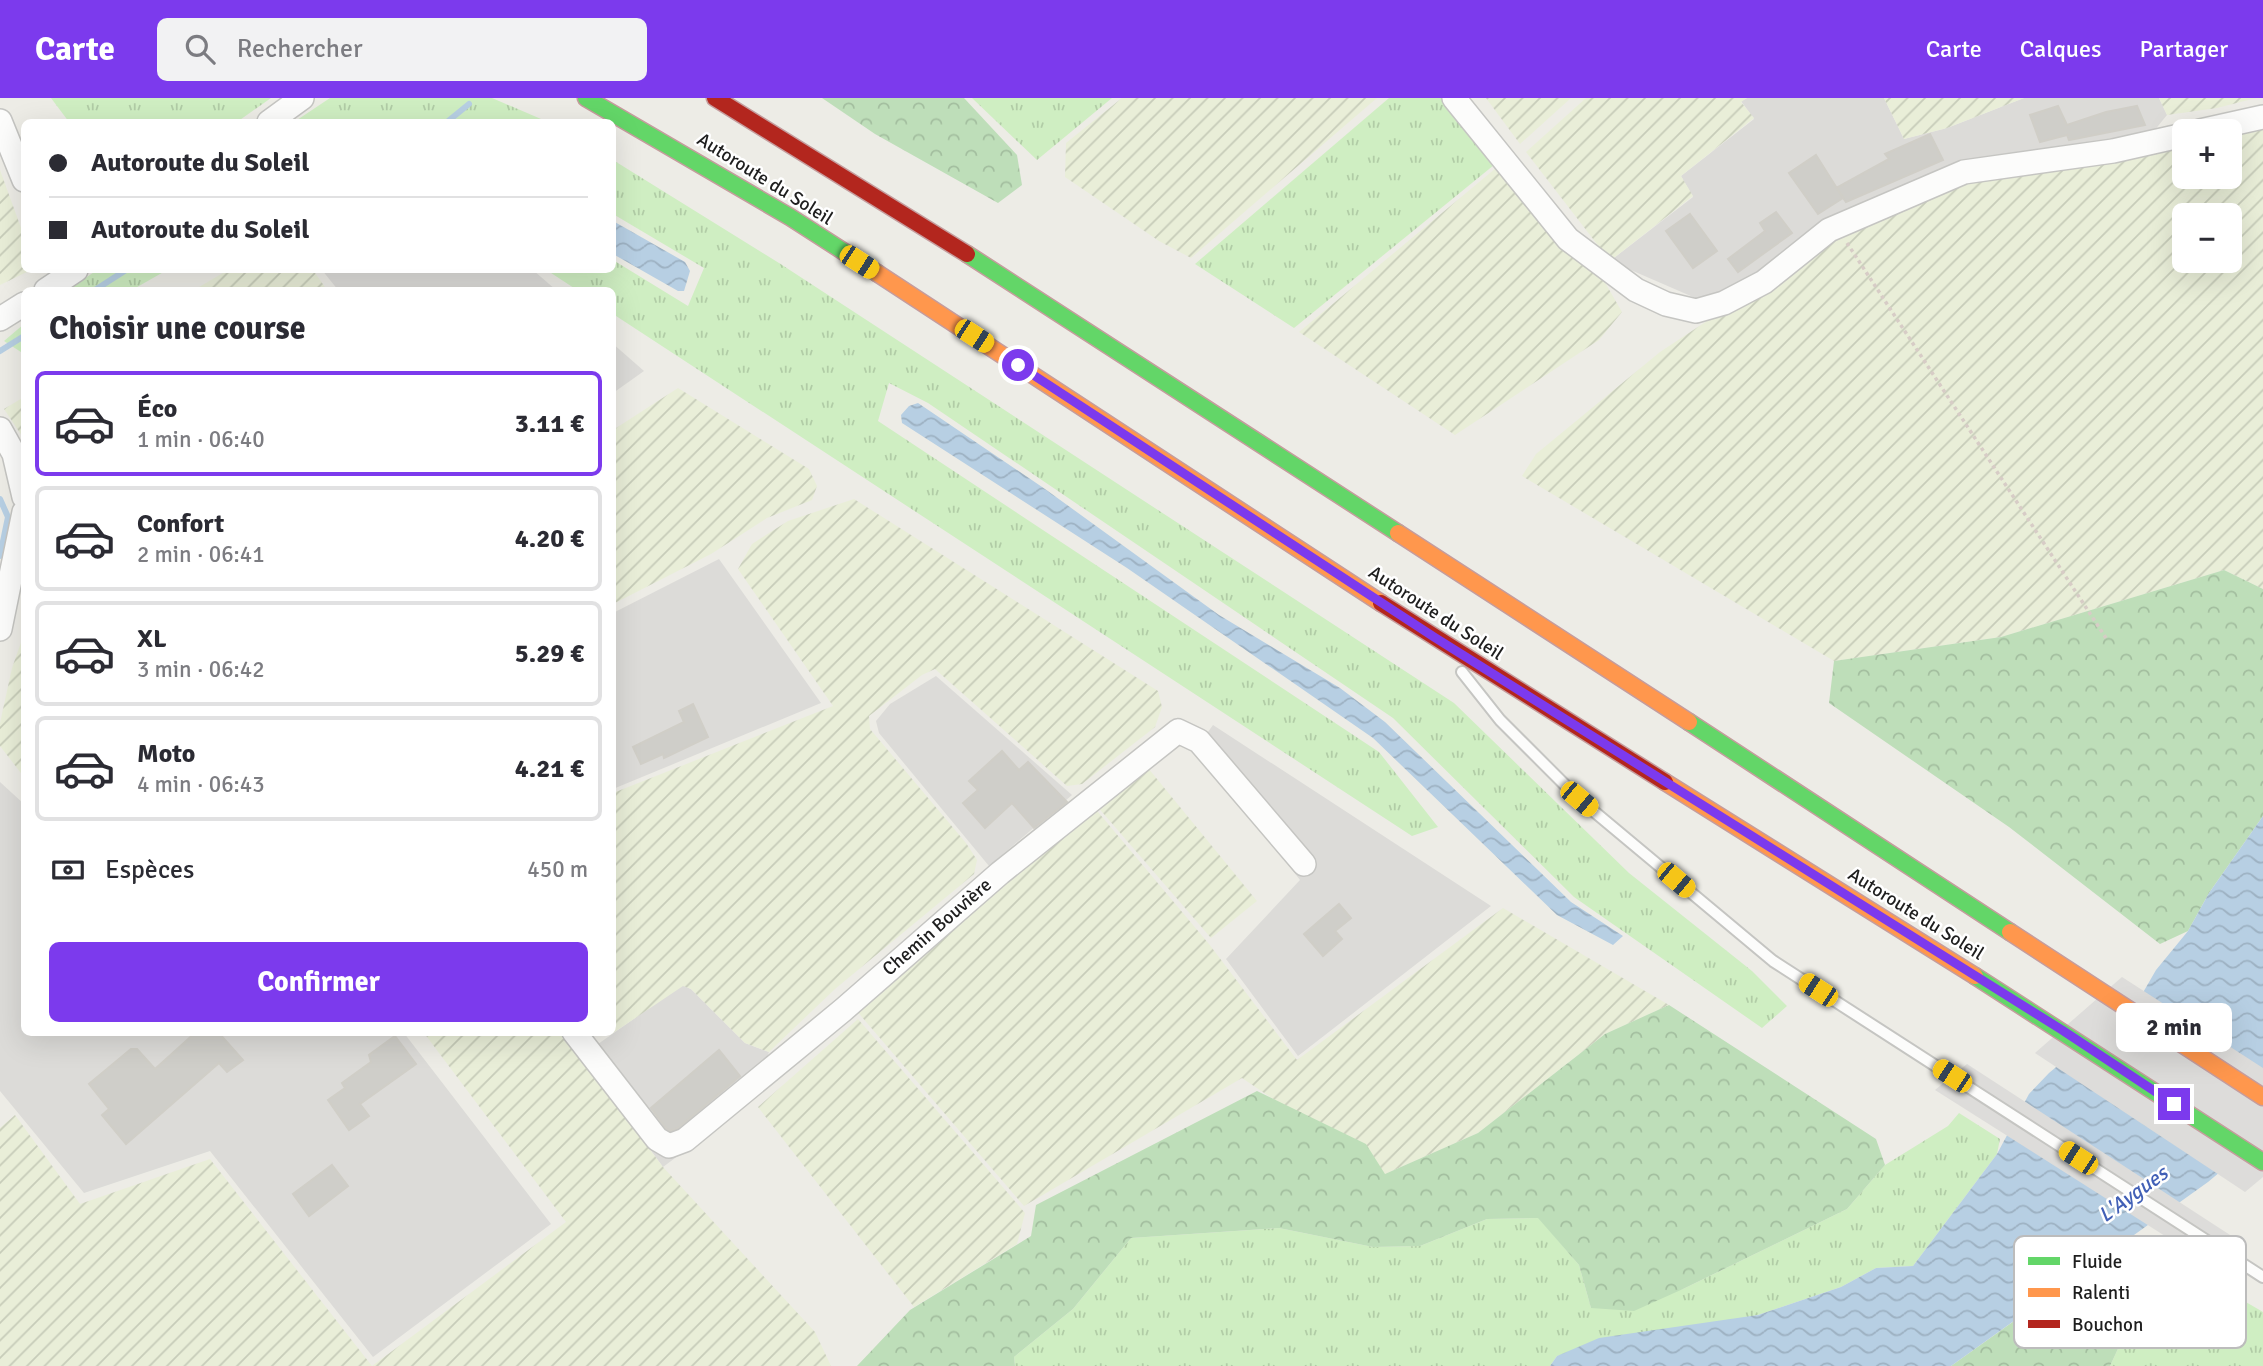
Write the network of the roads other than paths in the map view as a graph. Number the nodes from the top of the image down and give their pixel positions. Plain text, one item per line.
1 (302, 98) edge
2 (586, 98) edge
3 (715, 98) edge
4 (1454, 98) edge
5 (2263, 117) edge
6 (273, 119) edge
7 (0, 121) edge
8 (2242, 122) edge
9 (2172, 138) edge
10 (21, 173) edge
11 (21, 306) edge
12 (0, 320) edge
13 (0, 429) edge
14 (19, 461) edge
15 (21, 526) edge
16 (0, 628) edge
17 (1434, 637) junction
18 (1304, 864) dead end
19 (577, 1036) edge
20 (2263, 1097) edge
21 (2263, 1162) edge
22 (2200, 1236) edge
23 (2246, 1266) edge
24 (2263, 1277) edge

1 - 6 street
2 - 17 highway, Autoroute du Soleil
3 - 20 highway, Autoroute du Soleil
4 - 9 street
5 - 8 street
7 - 10 street
11 - 12 street
13 - 14 street
15 - 16 street
17 - 21 highway, Autoroute du Soleil
17 - 22 lane
18 - 19 street, Chemin Bouvière
23 - 24 lane

